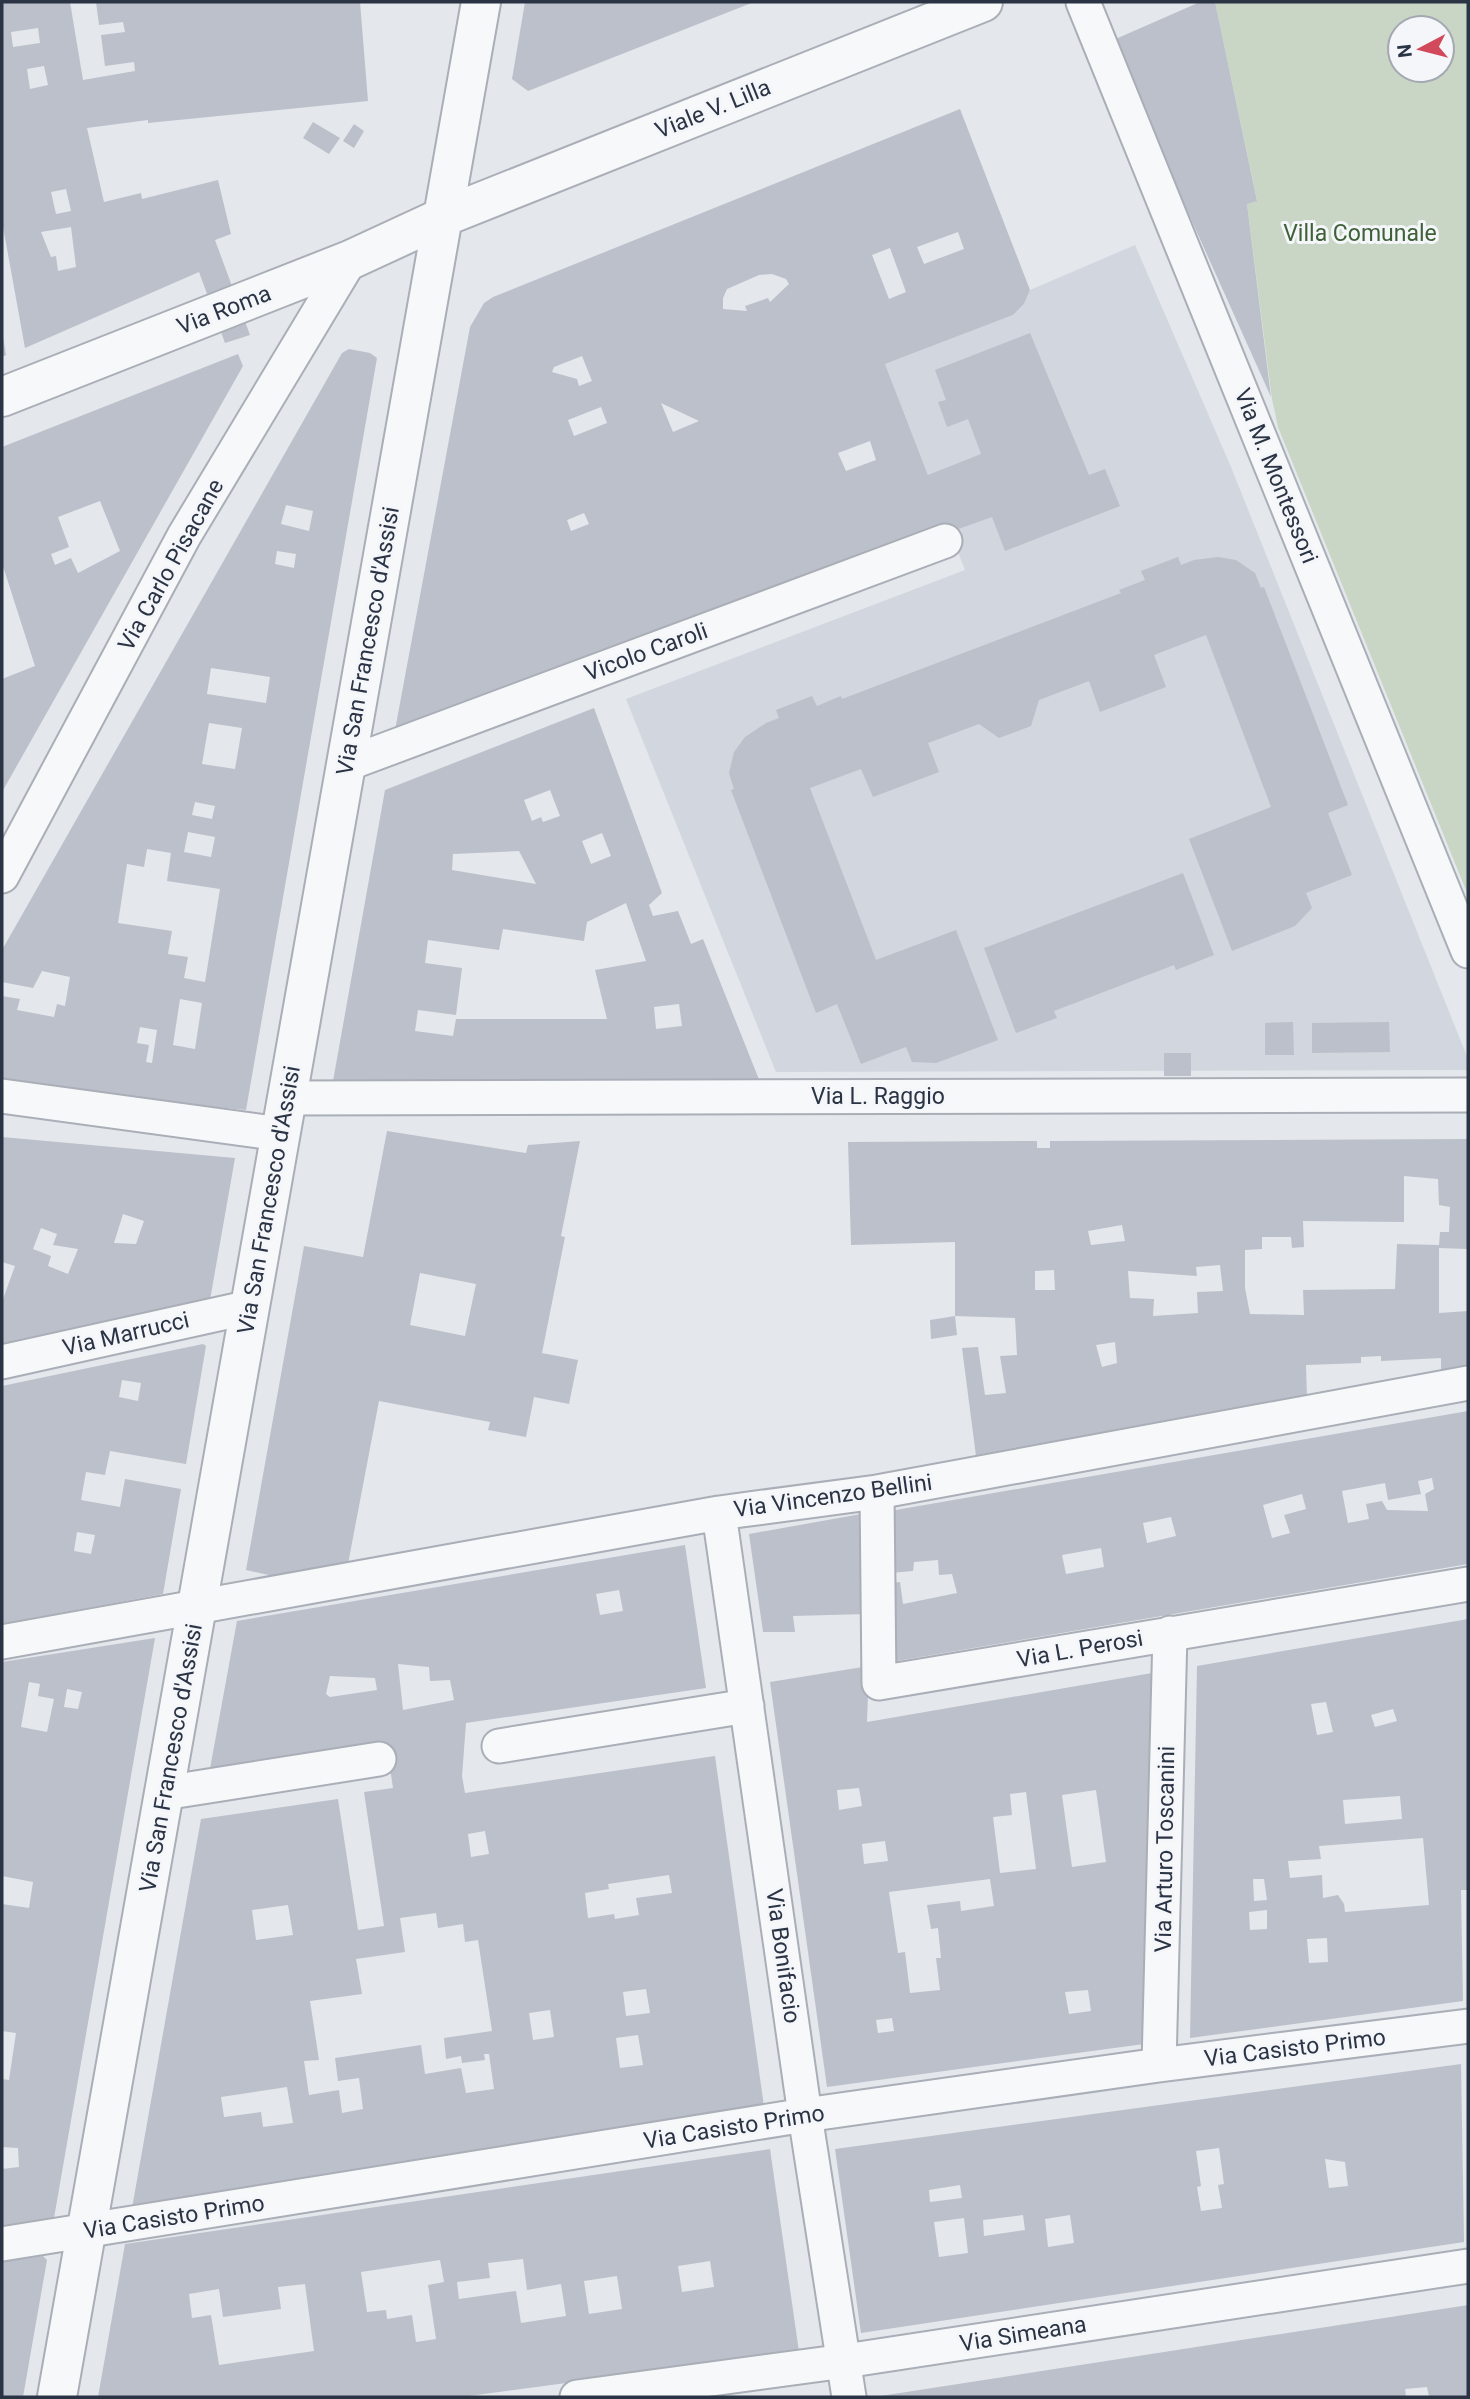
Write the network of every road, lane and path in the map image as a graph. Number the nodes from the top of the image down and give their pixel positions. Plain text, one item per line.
1 (481, 2) edge
2 (983, 2) edge
3 (1083, 2) edge
4 (443, 217) junction
5 (351, 260) junction
6 (2, 397) edge
7 (945, 541) dead end
8 (346, 764) junction
9 (2, 876) edge
10 (1468, 951) edge
11 (1468, 1095) edge
12 (2, 1096) edge
13 (284, 1116) junction
14 (250, 1307) junction
15 (2, 1362) edge
16 (1468, 1383) edge
17 (877, 1492) junction
18 (719, 1513) junction
19 (1468, 1584) edge
20 (197, 1608) junction
21 (1170, 1633) junction
22 (2, 1642) edge
23 (747, 1706) junction
24 (499, 1746) dead end
25 (379, 1759) dead end
26 (164, 1793) junction
27 (1468, 2026) edge
28 (1159, 2065) junction
29 (805, 2115) junction
30 (87, 2231) junction
31 (2, 2244) edge
32 (1468, 2266) edge
33 (845, 2361) junction
34 (57, 2397) edge
35 (577, 2397) edge
36 (849, 2397) edge

1 - 4 street, Via San Francesco d'Assisi
2 - 4 street, Viale V. Lilla
3 - 10 street, Via M. Montessori
4 - 5 street, Via Roma
4 - 8 street, Via San Francesco d'Assisi
5 - 6 street, Via Roma
5 - 9 street, Via Carlo Pisacane
7 - 8 street, Vicolo Caroli
8 - 13 street, Via San Francesco d'Assisi
11 - 13 street, Via L. Raggio
12 - 13 street, Via L. Raggio
13 - 14 street, Via San Francesco d'Assisi
14 - 15 street, Via Marrucci
14 - 20 street, Via San Francesco d'Assisi
16 - 17 street, Via Vincenzo Bellini
17 - 18 street, Via Vincenzo Bellini
17 - 21 street, Via L. Perosi
18 - 20 street, Via Vincenzo Bellini
18 - 23 street, Via Bonifacio
19 - 21 street, Via L. Perosi
20 - 22 street, Via Vincenzo Bellini
20 - 26 street, Via San Francesco d'Assisi
21 - 28 street, Via Arturo Toscanini
23 - 24 street
23 - 29 street, Via Bonifacio
25 - 26 street
26 - 30 street, Via San Francesco d'Assisi
27 - 28 street, Via Casisto Primo
28 - 29 street, Via Casisto Primo
29 - 30 street, Via Casisto Primo
29 - 33 street, Via Bonifacio
30 - 31 street, Via Casisto Primo
30 - 34 street, Via San Francesco d'Assisi
32 - 33 street, Via Simeana
33 - 35 street, Via Simeana
33 - 36 street, Via Bonifacio

